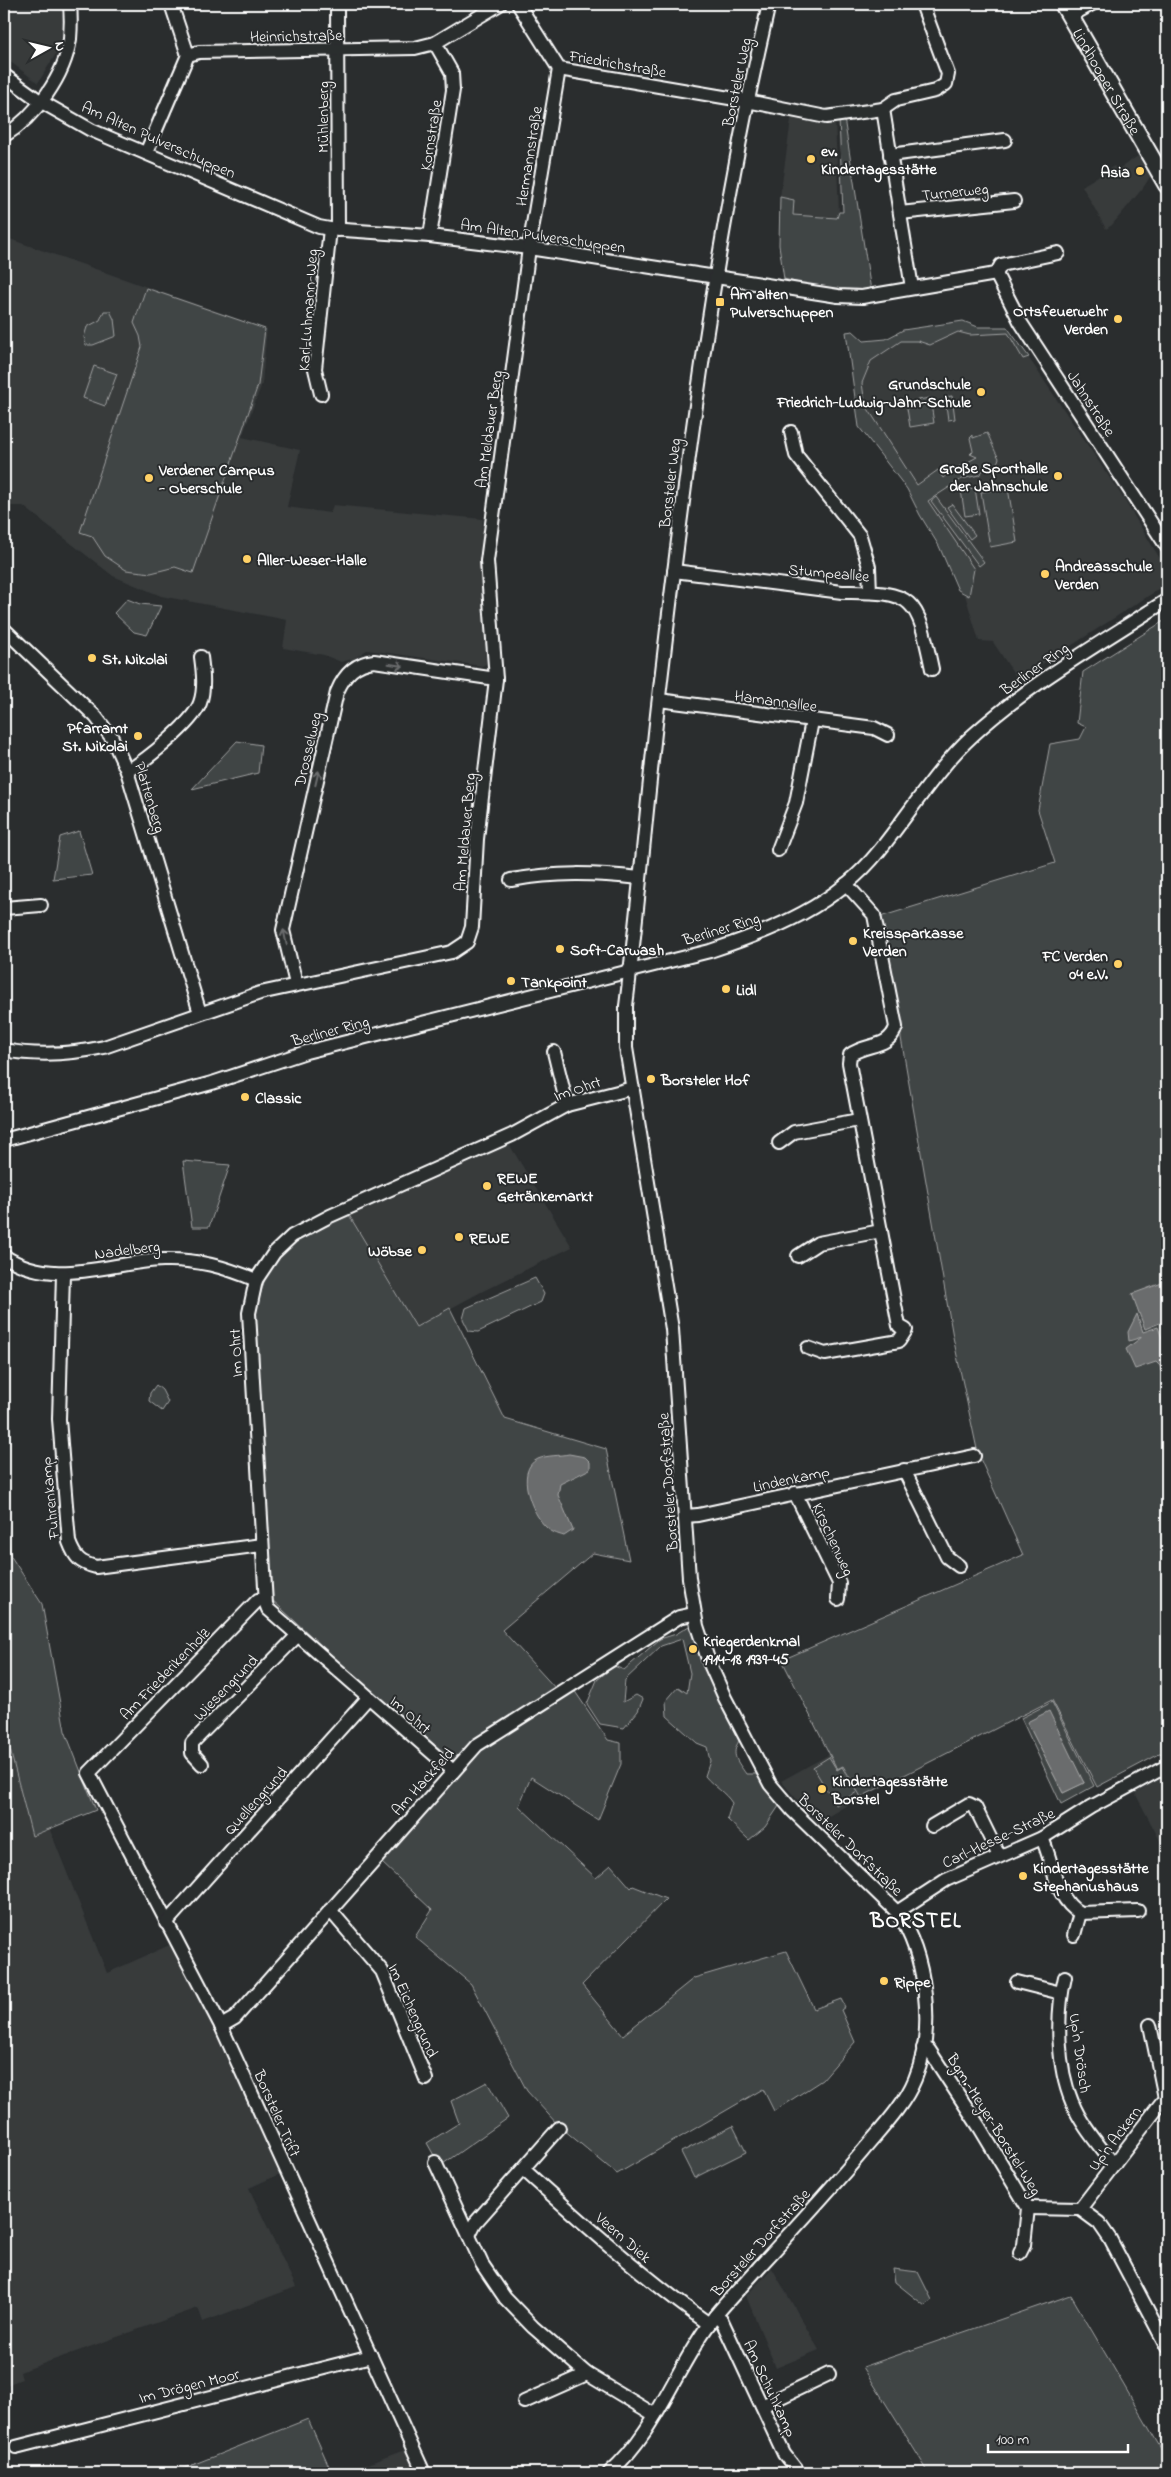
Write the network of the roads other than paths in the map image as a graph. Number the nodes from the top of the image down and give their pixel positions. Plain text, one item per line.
1 (70, 4) edge
2 (171, 4) edge
3 (337, 4) edge
4 (500, 4) edge
5 (518, 4) edge
6 (769, 4) edge
7 (922, 4) edge
8 (1092, 4) edge
9 (1067, 10) edge
10 (435, 43) junction
11 (338, 51) junction
12 (188, 54) junction
13 (559, 69) junction
14 (4, 75) edge
15 (40, 101) junction
16 (747, 101) junction
17 (883, 109) junction
18 (4, 136) edge
19 (1005, 140) dead end
20 (146, 153) junction
21 (890, 155) junction
22 (1167, 185) edge
23 (1014, 201) dead end
24 (900, 213) junction
25 (334, 230) junction
26 (430, 236) junction
27 (530, 248) junction
28 (1058, 253) dead end
29 (996, 274) junction
30 (717, 278) junction
31 (912, 288) junction
32 (321, 394) dead end
33 (791, 432) dead end
34 (1166, 541) edge
35 (674, 571) junction
36 (870, 592) junction
37 (1167, 600) edge
38 (4, 629) edge
39 (201, 657) dead end
40 (932, 669) dead end
41 (496, 679) junction
42 (659, 700) junction
43 (812, 721) junction
44 (888, 735) dead end
45 (127, 771) junction
46 (778, 850) dead end
47 (640, 878) junction
48 (511, 880) dead end
49 (846, 884) junction
50 (41, 905) dead end
51 (4, 908) edge
52 (630, 970) junction
53 (296, 984) junction
54 (200, 1013) junction
55 (4, 1050) edge
56 (554, 1052) dead end
57 (633, 1088) junction
58 (567, 1105) junction
59 (860, 1120) junction
60 (4, 1140) edge
61 (779, 1143) dead end
62 (881, 1232) junction
63 (4, 1256) edge
64 (798, 1256) dead end
65 (62, 1274) junction
66 (256, 1280) junction
67 (808, 1348) dead end
68 (974, 1456) dead end
69 (904, 1470) junction
70 (795, 1493) junction
71 (685, 1516) junction
72 (262, 1546) junction
73 (959, 1566) dead end
74 (264, 1599) junction
75 (838, 1599) dead end
76 (693, 1614) junction
77 (298, 1635) junction
78 (368, 1698) junction
79 (202, 1764) dead end
80 (1167, 1766) edge
81 (453, 1770) junction
82 (89, 1773) joint
83 (932, 1826) dead end
84 (1042, 1838) junction
85 (999, 1856) junction
86 (330, 1910) junction
87 (1138, 1911) dead end
88 (897, 1912) junction
89 (1080, 1913) junction
90 (166, 1923) junction
91 (1074, 1935) dead end
92 (1064, 1978) dead end
93 (1017, 1982) dead end
94 (1061, 1993) junction
95 (221, 2026) junction
96 (1150, 2026) dead end
97 (922, 2048) junction
98 (426, 2079) dead end
99 (559, 2128) dead end
100 (435, 2162) dead end
101 (1114, 2165) junction
102 (523, 2169) junction
103 (1028, 2208) junction
104 (1080, 2209) junction
105 (469, 2235) junction
106 (1020, 2253) dead end
107 (712, 2320) junction
108 (1167, 2347) edge
109 (371, 2356) junction
110 (587, 2374) junction
111 (829, 2374) dead end
112 (524, 2402) dead end
113 (762, 2406) junction
114 (654, 2415) junction
115 (16, 2447) dead end
116 (424, 2473) edge
117 (609, 2473) edge
118 (799, 2473) edge

1 - 15 street
2 - 12 street
3 - 11 street, Mühlenberg
4 - 10 street, Heinrichstraße
5 - 13 street, Friedrichstraße
6 - 16 street, Borsteler Weg
7 - 17 street, Friedrichstraße
8 - 9 street
9 - 22 main road, Lindhooper Straße
10 - 11 street, Heinrichstraße
10 - 26 street, Kornstraße
11 - 12 street, Heinrichstraße
11 - 25 street, Mühlenberg
12 - 20 street
13 - 16 street, Friedrichstraße
13 - 27 street, Hermannstraße
14 - 15 street, Am Alten Pulverschuppen
15 - 18 street
15 - 20 street, Am Alten Pulverschuppen
16 - 17 street, Friedrichstraße
16 - 30 street, Borsteler Weg
17 - 21 street
19 - 21 street
20 - 25 street, Am Alten Pulverschuppen
21 - 24 street
23 - 24 street, Turnerweg
24 - 31 street
25 - 26 street, Am Alten Pulverschuppen
25 - 32 street, Karl-Luhmann-Weg
26 - 27 street, Am Alten Pulverschuppen
27 - 30 street, Am Alten Pulverschuppen
27 - 41 street, Am Meldauer Berg
28 - 29 street, Am Alten Pulverschuppen
29 - 31 street, Am Alten Pulverschuppen
29 - 34 street, Jahnstraße
30 - 31 street, Am Alten Pulverschuppen
30 - 35 street, Borsteler Weg
33 - 36 street
35 - 36 street, Stumpeallee
35 - 42 street, Borsteler Weg
36 - 40 street, Stumpeallee
37 - 49 street, Berliner Ring
38 - 45 street, Plattenberg
39 - 45 street
41 - 53 street, Am Meldauer Berg
53 -> 41 street, Drosselweg
42 - 43 street, Hamannallee
42 - 47 street, Borsteler Weg
43 - 44 street, Hamannallee
43 - 46 street
45 - 54 street, Plattenberg
47 - 48 street
47 - 52 street, Borsteler Weg
49 - 52 street, Berliner Ring
49 - 59 street
50 - 51 street
52 - 57 street, Borsteler Dorfstraße
52 - 60 street, Berliner Ring
53 - 54 street, Am Meldauer Berg
54 - 55 street, Am Meldauer Berg
56 - 58 street
57 - 58 street, Im Ohrt
57 - 71 street, Borsteler Dorfstraße
58 - 66 street, Im Ohrt
59 - 61 street
59 - 62 street
62 - 64 street
62 - 67 street
63 - 65 street, Nadelberg
65 - 66 street, Nadelberg
65 - 72 street, Fuhrenkamp
66 - 72 street, Im Ohrt
68 - 69 street, Lindenkamp
69 - 70 street, Lindenkamp
69 - 73 street
70 - 71 street, Lindenkamp
70 - 75 street, Kirschenweg
71 - 76 street, Borsteler Dorfstraße
72 - 74 street, Im Ohrt
74 - 77 street, Im Ohrt
74 - 82 street, Am Friederikenholz
76 - 81 street, Am Hackfeld
76 - 88 street, Borsteler Dorfstraße
77 - 78 street, Im Ohrt
77 - 79 street, Wiesengrund
78 - 81 street, Im Ohrt
78 - 90 street, Quellengrund
80 - 84 street, Carl-Hesse-Straße
81 - 86 street, Am Hackfeld
82 - 90 street, Borsteler Trift
83 - 85 street
84 - 85 street, Carl-Hesse-Straße
84 - 89 street
85 - 88 street, Carl-Hesse-Straße
86 - 95 street, Am Hackfeld
86 - 98 street, Im Eichengrund
87 - 89 street
88 - 97 street, Borsteler Dorfstraße
89 - 91 street
90 - 95 street, Borsteler Trift
92 - 94 street, Up'n Drösch
93 - 94 street, Up'n Drösch
94 - 101 street, Up'n Drösch
95 - 109 street, Borsteler Trift
96 - 101 street, Up'n Ackern
97 - 103 street, Bgm.-Meyer-Borstel-Weg
97 - 107 street, Borsteler Dorfstraße
99 - 102 street
100 - 105 street
101 - 104 street, Up'n Ackern
102 - 105 street
102 - 107 street, Veern Diek
103 - 104 street
103 - 106 street, Bgm.-Meyer-Borstel-Weg
104 - 108 street
105 - 110 street
107 - 113 street, Am Schuhkamp
107 - 114 street, Borsteler Dorfstraße
109 - 115 street, Im Drögen Moor
109 - 116 street, Borsteler Trift
110 - 112 street
110 - 114 street
111 - 113 street
113 - 118 street, Am Schuhkamp
114 - 117 street, Borsteler Dorfstraße

